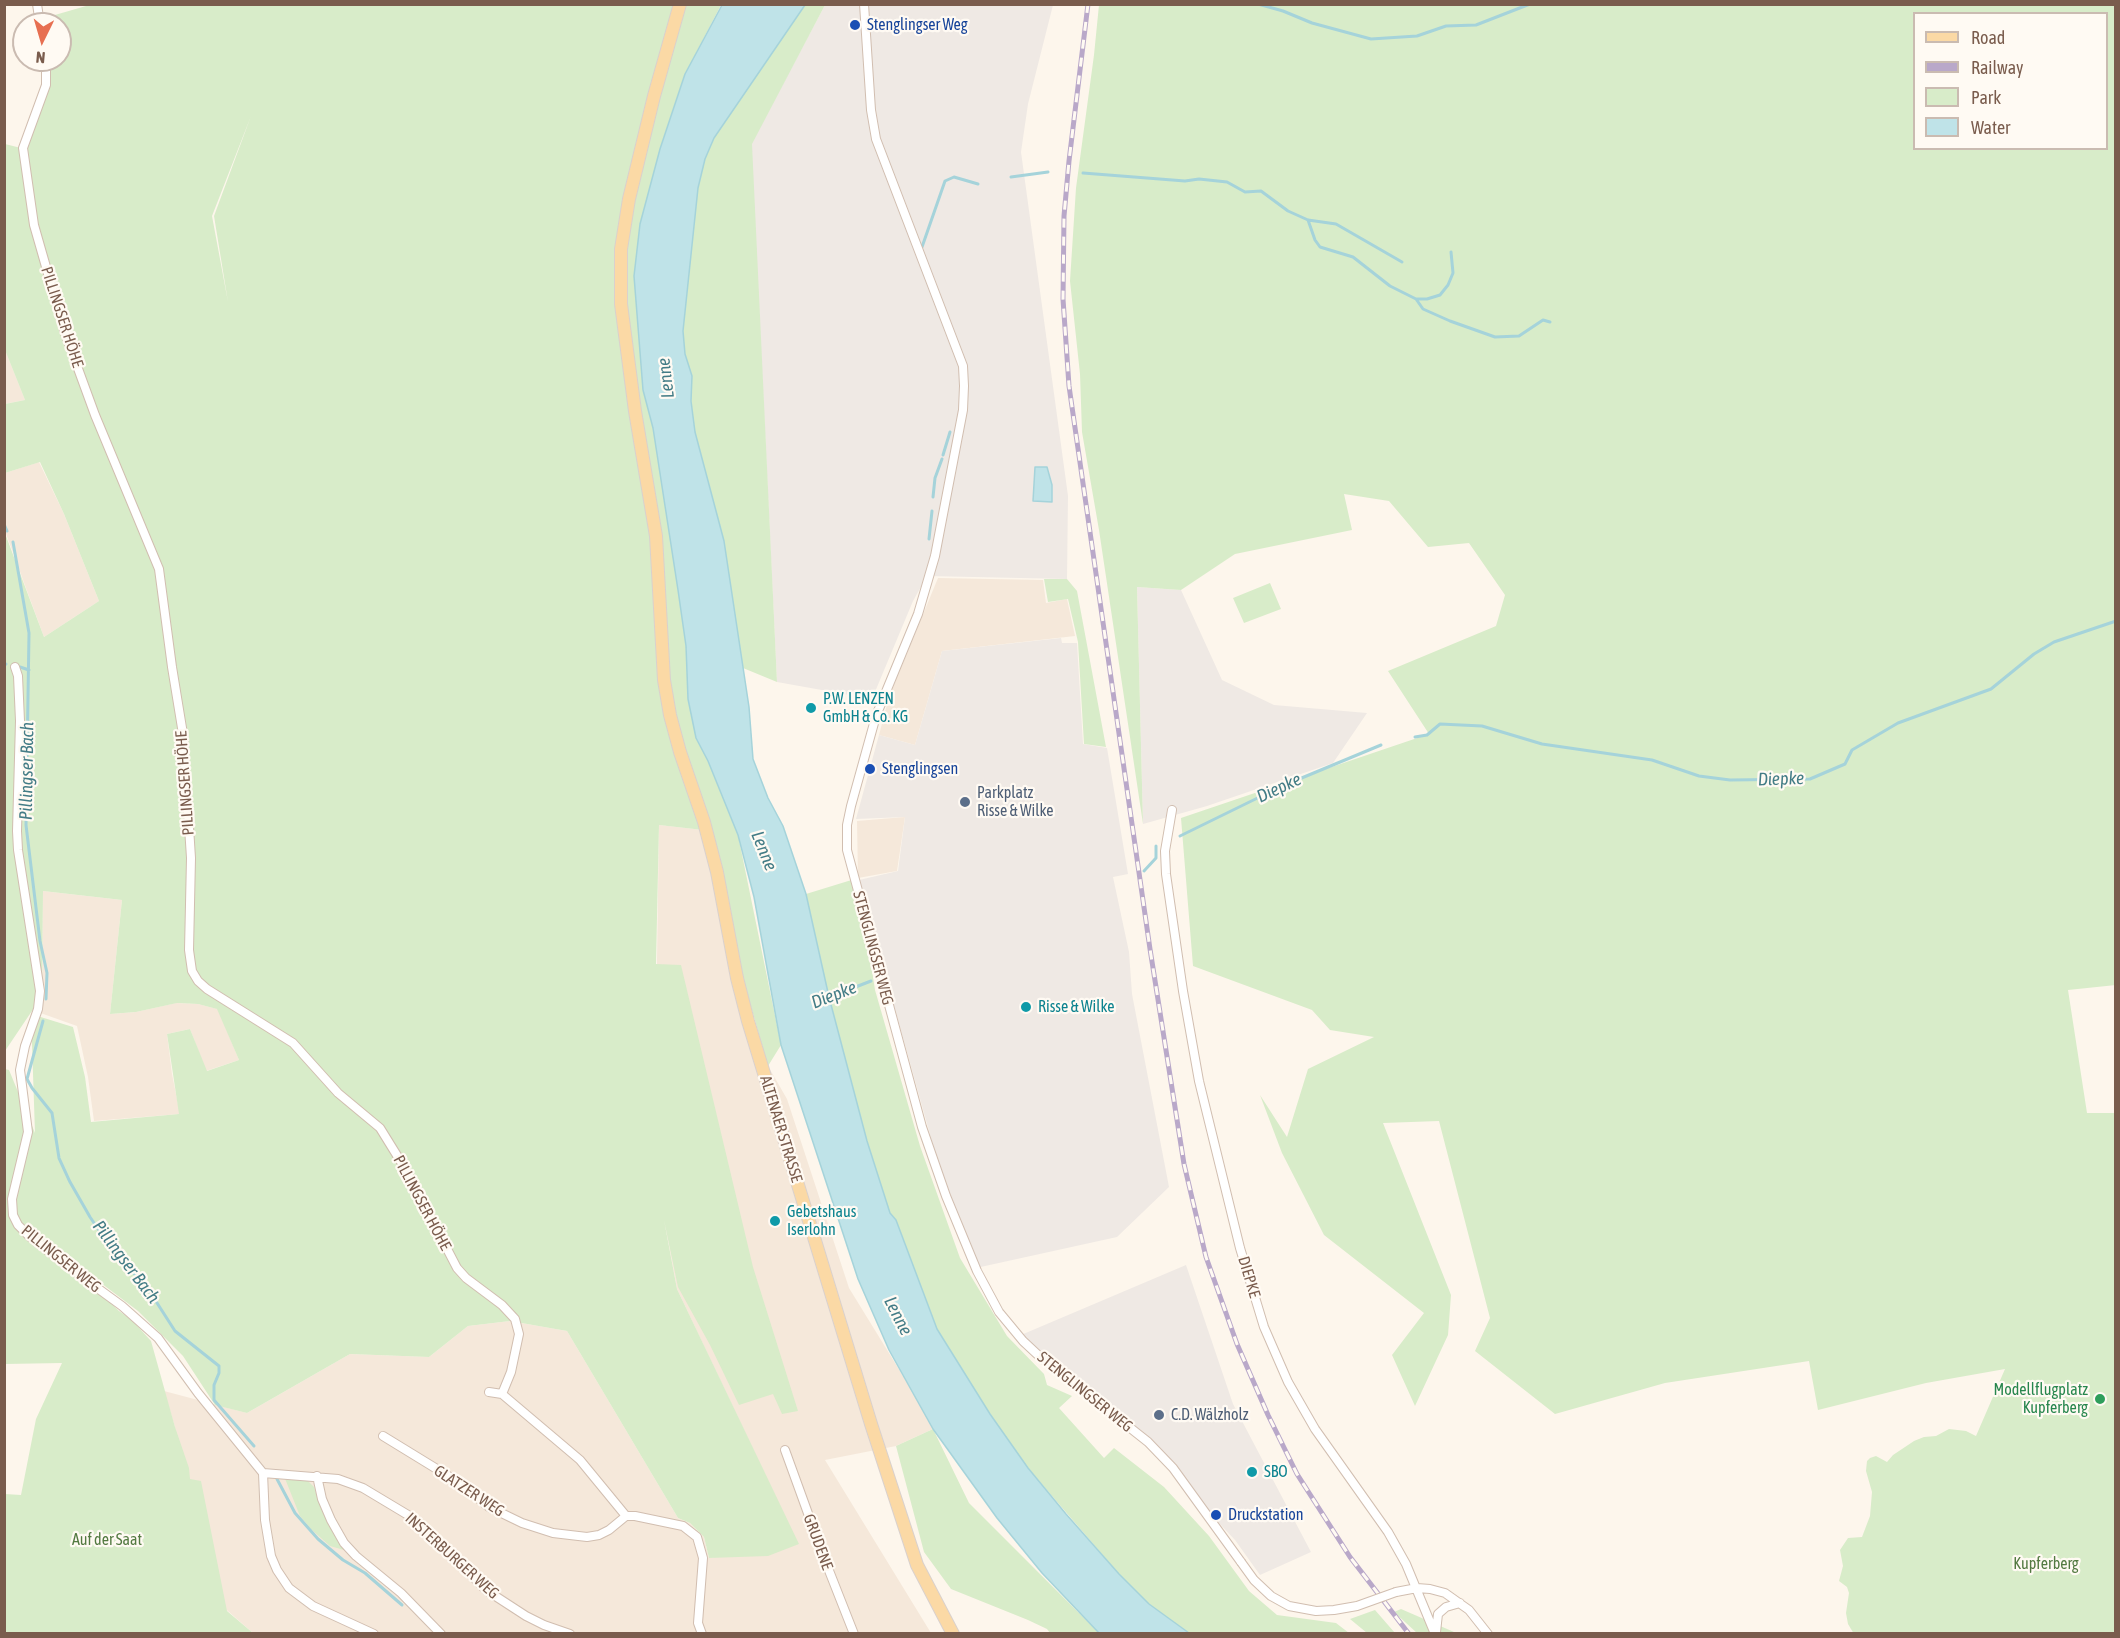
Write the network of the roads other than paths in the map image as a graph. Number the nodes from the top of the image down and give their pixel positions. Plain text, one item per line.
1 (864, 4) edge
2 (680, 5) edge
3 (46, 72) edge
4 (15, 667) dead end
5 (1172, 810) dead end
6 (489, 1392) dead end
7 (502, 1394) junction
8 (383, 1436) dead end
9 (785, 1449) dead end
10 (263, 1473) junction
11 (317, 1476) junction
12 (626, 1516) junction
13 (1417, 1588) junction
14 (1460, 1603) junction
15 (374, 1634) edge
16 (441, 1634) edge
17 (570, 1634) edge
18 (702, 1634) edge
19 (854, 1634) edge
20 (953, 1634) edge
21 (1436, 1634) edge
22 (1488, 1634) edge

1 - 13 street, STENGLINGSER WEG, bridge
2 - 20 main road, ALTENAER STRASSE
3 - 7 street, PILLINGSER HÖHE
4 - 10 street, PILLINGSER WEG
5 - 13 street, DIEPKE
6 - 7 street
7 - 12 street
8 - 12 street, GLATZER WEG
9 - 19 street, GRUDENE
10 - 11 street, INSTERBURGER WEG
10 - 15 street
11 - 16 street
11 - 17 street, INSTERBURGER WEG
12 - 18 street
13 - 14 street, STENGLINGSER WEG
13 - 21 street, DIEPKE
14 - 21 street
14 - 22 street, STENGLINGSER WEG

